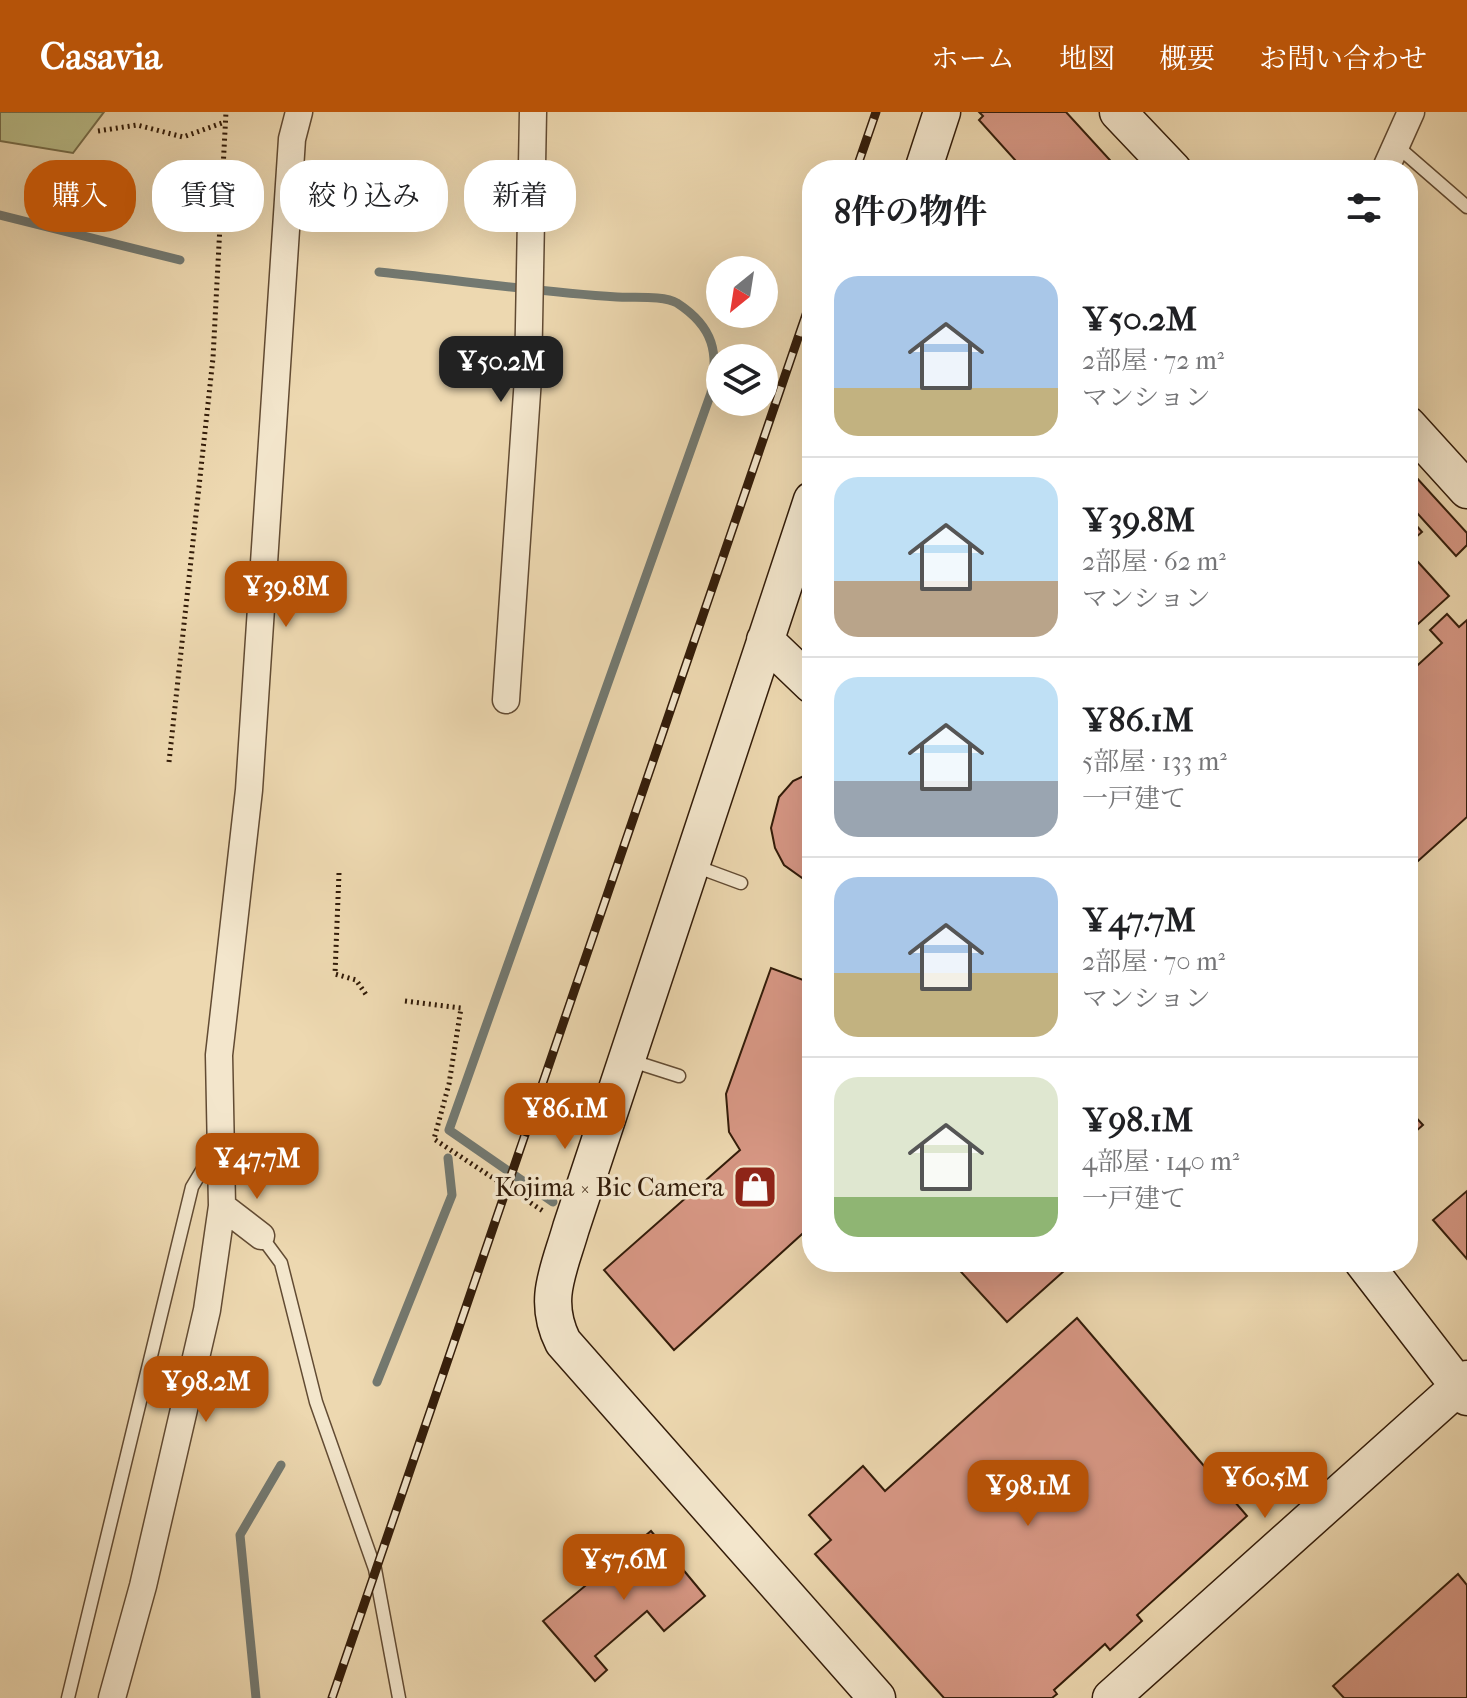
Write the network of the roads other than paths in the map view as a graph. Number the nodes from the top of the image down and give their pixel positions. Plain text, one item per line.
1 (299, 112) edge
2 (533, 112) edge
3 (942, 112) edge
4 (1118, 112) edge
5 (1411, 112) edge
6 (1392, 158) edge
7 (926, 160) edge
8 (1164, 160) edge
9 (1418, 175) edge
10 (1467, 207) edge
11 (1418, 436) edge
12 (1467, 490) edge
13 (802, 530) edge
14 (765, 640) junction
15 (802, 675) edge
16 (506, 700) dead end
17 (691, 864) junction
18 (741, 883) dead end
19 (627, 1059) junction
20 (679, 1076) dead end
21 (221, 1140) junction
22 (222, 1206) junction
23 (261, 1236) joint
24 (1371, 1272) edge
25 (1464, 1388) edge
26 (68, 1698) edge
27 (112, 1698) edge
28 (399, 1698) edge
29 (877, 1698) edge
30 (1111, 1698) edge

1 - 21 street
2 - 16 street
3 - 7 street
4 - 8 street
5 - 6 street
9 - 10 lane
11 - 12 street
13 - 14 street
14 - 15 street
14 - 17 street
17 - 18 lane
17 - 19 street
19 - 20 lane
19 - 29 street
21 - 22 street
21 - 26 lane
22 - 23 street
22 - 27 street
23 - 28 lane
24 - 25 street
25 - 30 street

